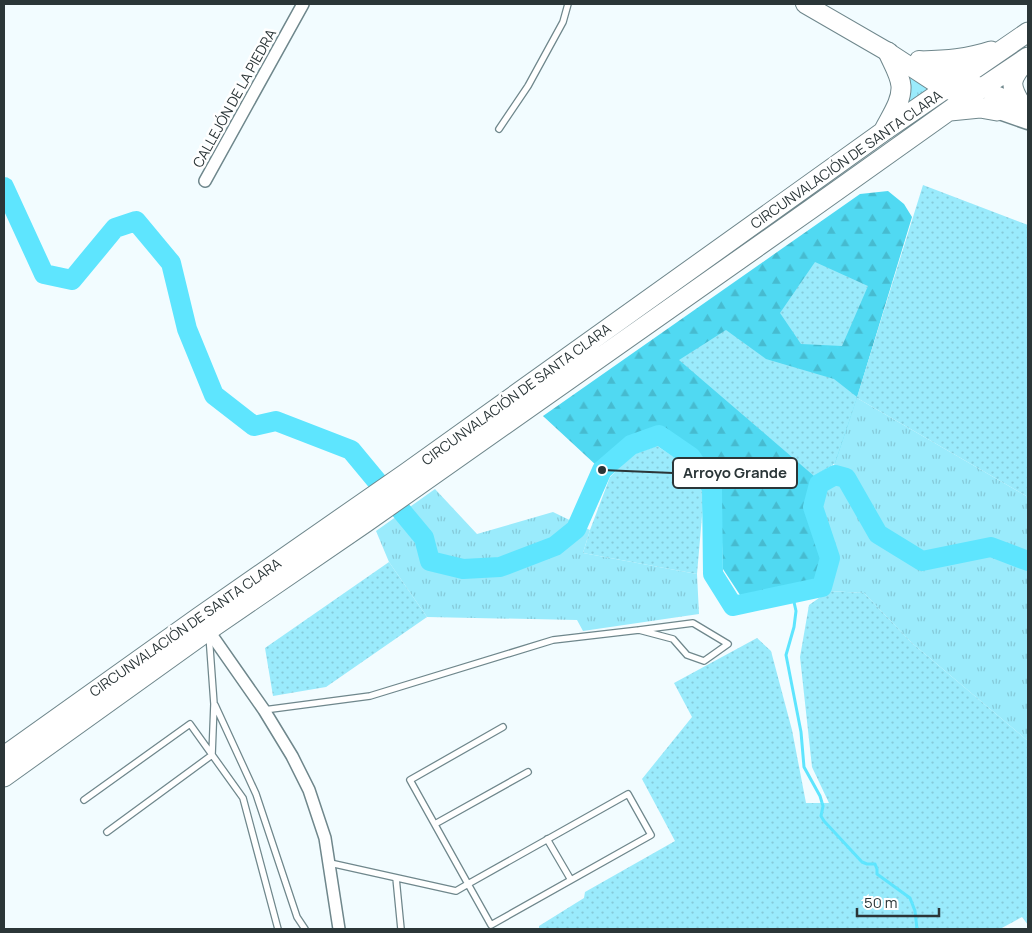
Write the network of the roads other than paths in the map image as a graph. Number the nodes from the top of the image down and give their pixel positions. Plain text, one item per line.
1 (303, 4) edge
2 (568, 4) edge
3 (805, 4) edge
4 (847, 28) junction
5 (1028, 32) edge
6 (1007, 46) junction
7 (888, 52) junction
8 (1028, 57) edge
9 (921, 61) junction
10 (953, 83) junction
11 (974, 93) junction
12 (949, 111) junction
13 (998, 111) junction
14 (1026, 111) edge
15 (499, 129) dead end
16 (884, 130) junction
17 (205, 182) dead end
18 (412, 479) junction
19 (204, 624) junction
20 (640, 630) junction
21 (214, 704) junction
22 (264, 710) junction
23 (503, 728) dead end
24 (212, 755) junction
25 (4, 756) edge
26 (528, 772) dead end
27 (4, 778) edge
28 (84, 800) dead end
29 (434, 824) junction
30 (107, 832) dead end
31 (547, 839) junction
32 (330, 863) junction
33 (396, 878) junction
34 (571, 880) junction
35 (468, 884) junction
36 (278, 929) edge
37 (305, 929) edge
38 (339, 929) edge
39 (401, 929) edge

1 - 17 street, CALLEJÓN DE LA PIEDRA
2 - 15 lane
3 - 4 main road
4 - 7 main road
4 - 9 main road
5 - 6 highway, CIRCUNVALACIÓN DE SANTA CLARA
6 - 9 highway
6 - 10 highway, CIRCUNVALACIÓN DE SANTA CLARA
7 - 10 main road
7 - 16 highway
8 - 11 highway, CIRCUNVALACIÓN DE SANTA CLARA
8 - 14 highway
9 - 10 main road
10 - 11 main road
10 - 16 highway, CIRCUNVALACIÓN DE SANTA CLARA
11 - 12 highway, CIRCUNVALACIÓN DE SANTA CLARA
11 - 13 main road
11 - 14 main road
12 - 13 highway
12 - 18 highway, CIRCUNVALACIÓN DE SANTA CLARA
13 - 14 main road
16 - 18 highway, CIRCUNVALACIÓN DE SANTA CLARA
18 - 19 highway, CIRCUNVALACIÓN DE SANTA CLARA
19 - 21 lane
19 - 22 street
19 - 25 highway, CIRCUNVALACIÓN DE SANTA CLARA
19 - 27 highway, CIRCUNVALACIÓN DE SANTA CLARA
20 - 20 lane
20 - 22 lane
21 - 24 lane
21 - 37 lane
22 - 32 street
23 - 29 lane
24 - 28 lane
24 - 30 lane
24 - 36 lane
26 - 29 lane
29 - 35 lane
31 - 34 lane
31 - 34 lane
31 - 35 lane
32 - 33 lane
32 - 38 street
33 - 35 lane
33 - 39 lane
34 - 35 lane

